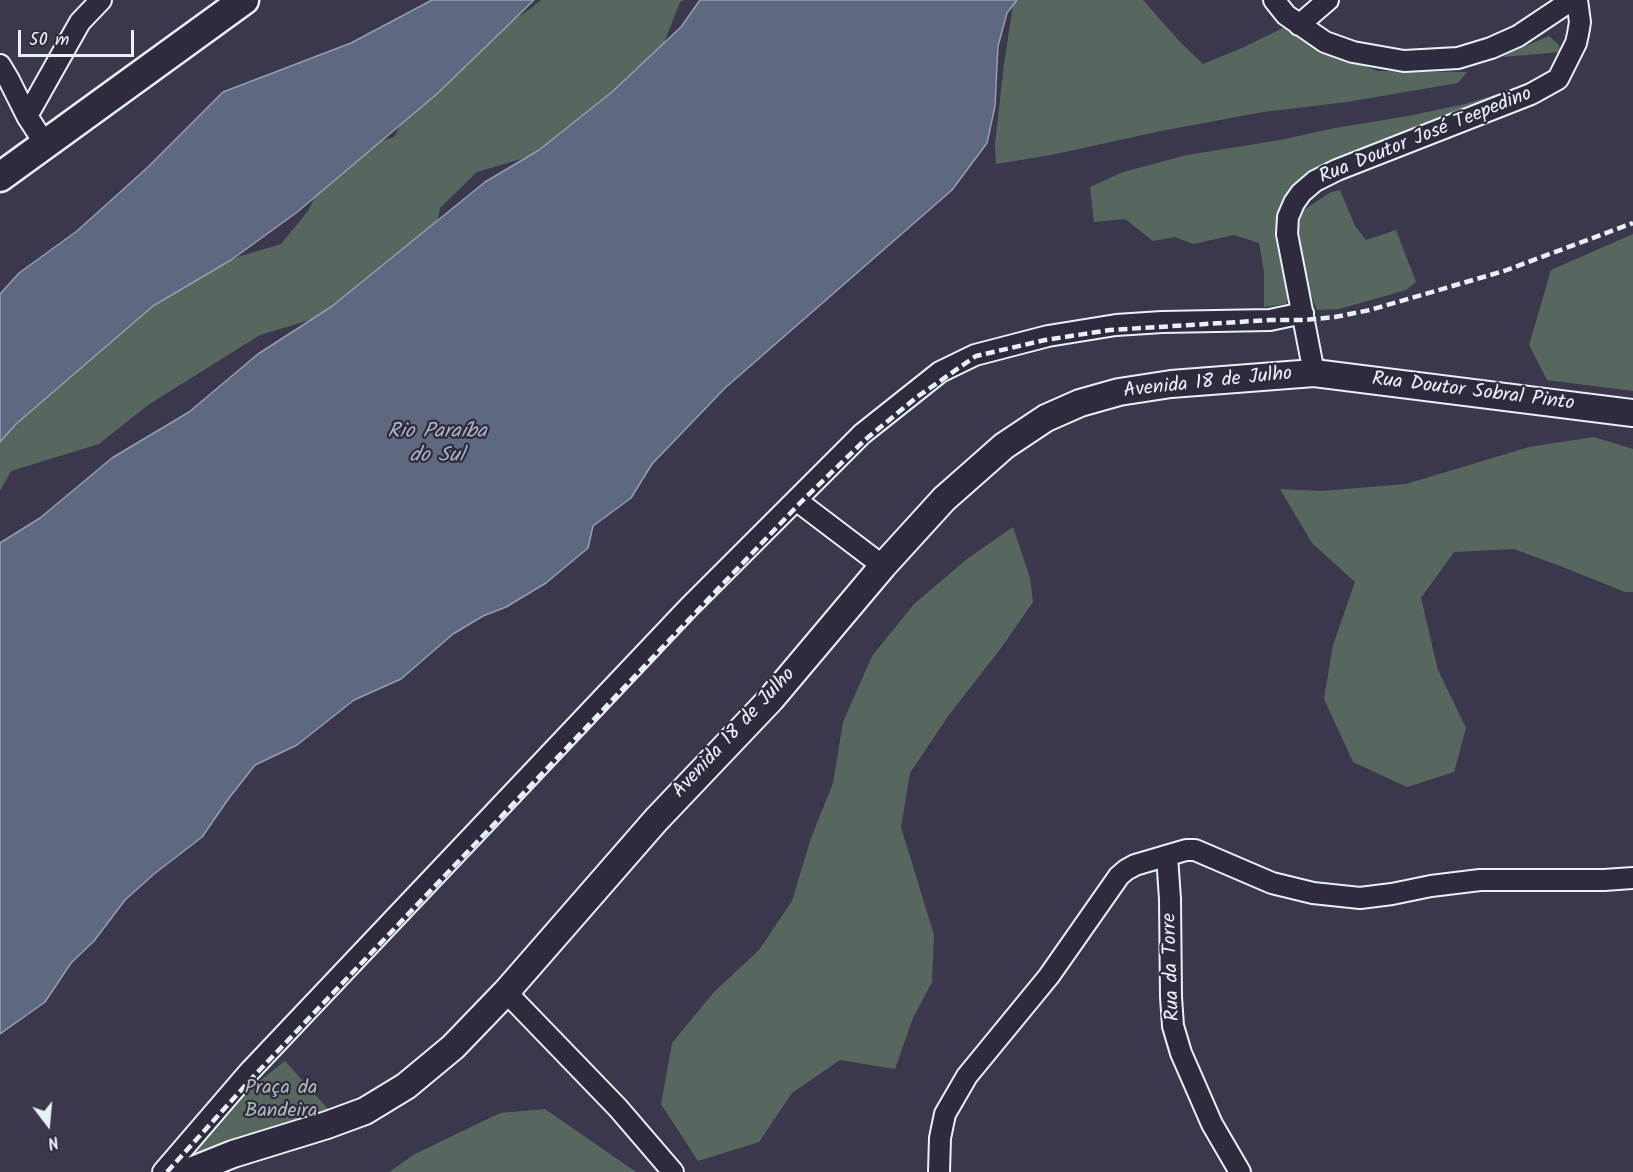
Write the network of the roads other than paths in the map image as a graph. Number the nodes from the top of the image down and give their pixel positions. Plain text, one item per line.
1 (101, 0) edge
2 (244, 0) edge
3 (1274, 0) edge
4 (1328, 0) edge
5 (1572, 0) edge
6 (1577, 0) edge
7 (1299, 25) junction
8 (0, 64) edge
9 (27, 116) junction
10 (45, 144) junction
11 (0, 177) edge
12 (1303, 313) junction
13 (1314, 373) junction
14 (1633, 413) edge
15 (796, 500) junction
16 (883, 566) junction
17 (1167, 856) junction
18 (1633, 878) edge
19 (506, 992) junction
20 (163, 1172) edge
21 (188, 1172) edge
22 (673, 1172) edge
23 (939, 1172) edge
24 (1240, 1172) edge

1 - 9 street
2 - 10 highway
3 - 7 street
4 - 7 street
5 - 7 street
6 - 12 street, Rua Doutor José Teepedino
8 - 9 street
9 - 10 street
10 - 11 highway
12 - 13 street, Rua Doutor José Teepedino
12 - 15 street
13 - 14 main road, Rua Doutor Sobral Pinto
13 - 16 main road, Avenida 18 de Julho
15 - 16 street
15 - 20 street
16 - 19 main road, Avenida 18 de Julho
17 - 18 street
17 - 23 street
17 - 24 street, Rua da Torre
19 - 21 main road, Avenida 18 de Julho
19 - 22 street

